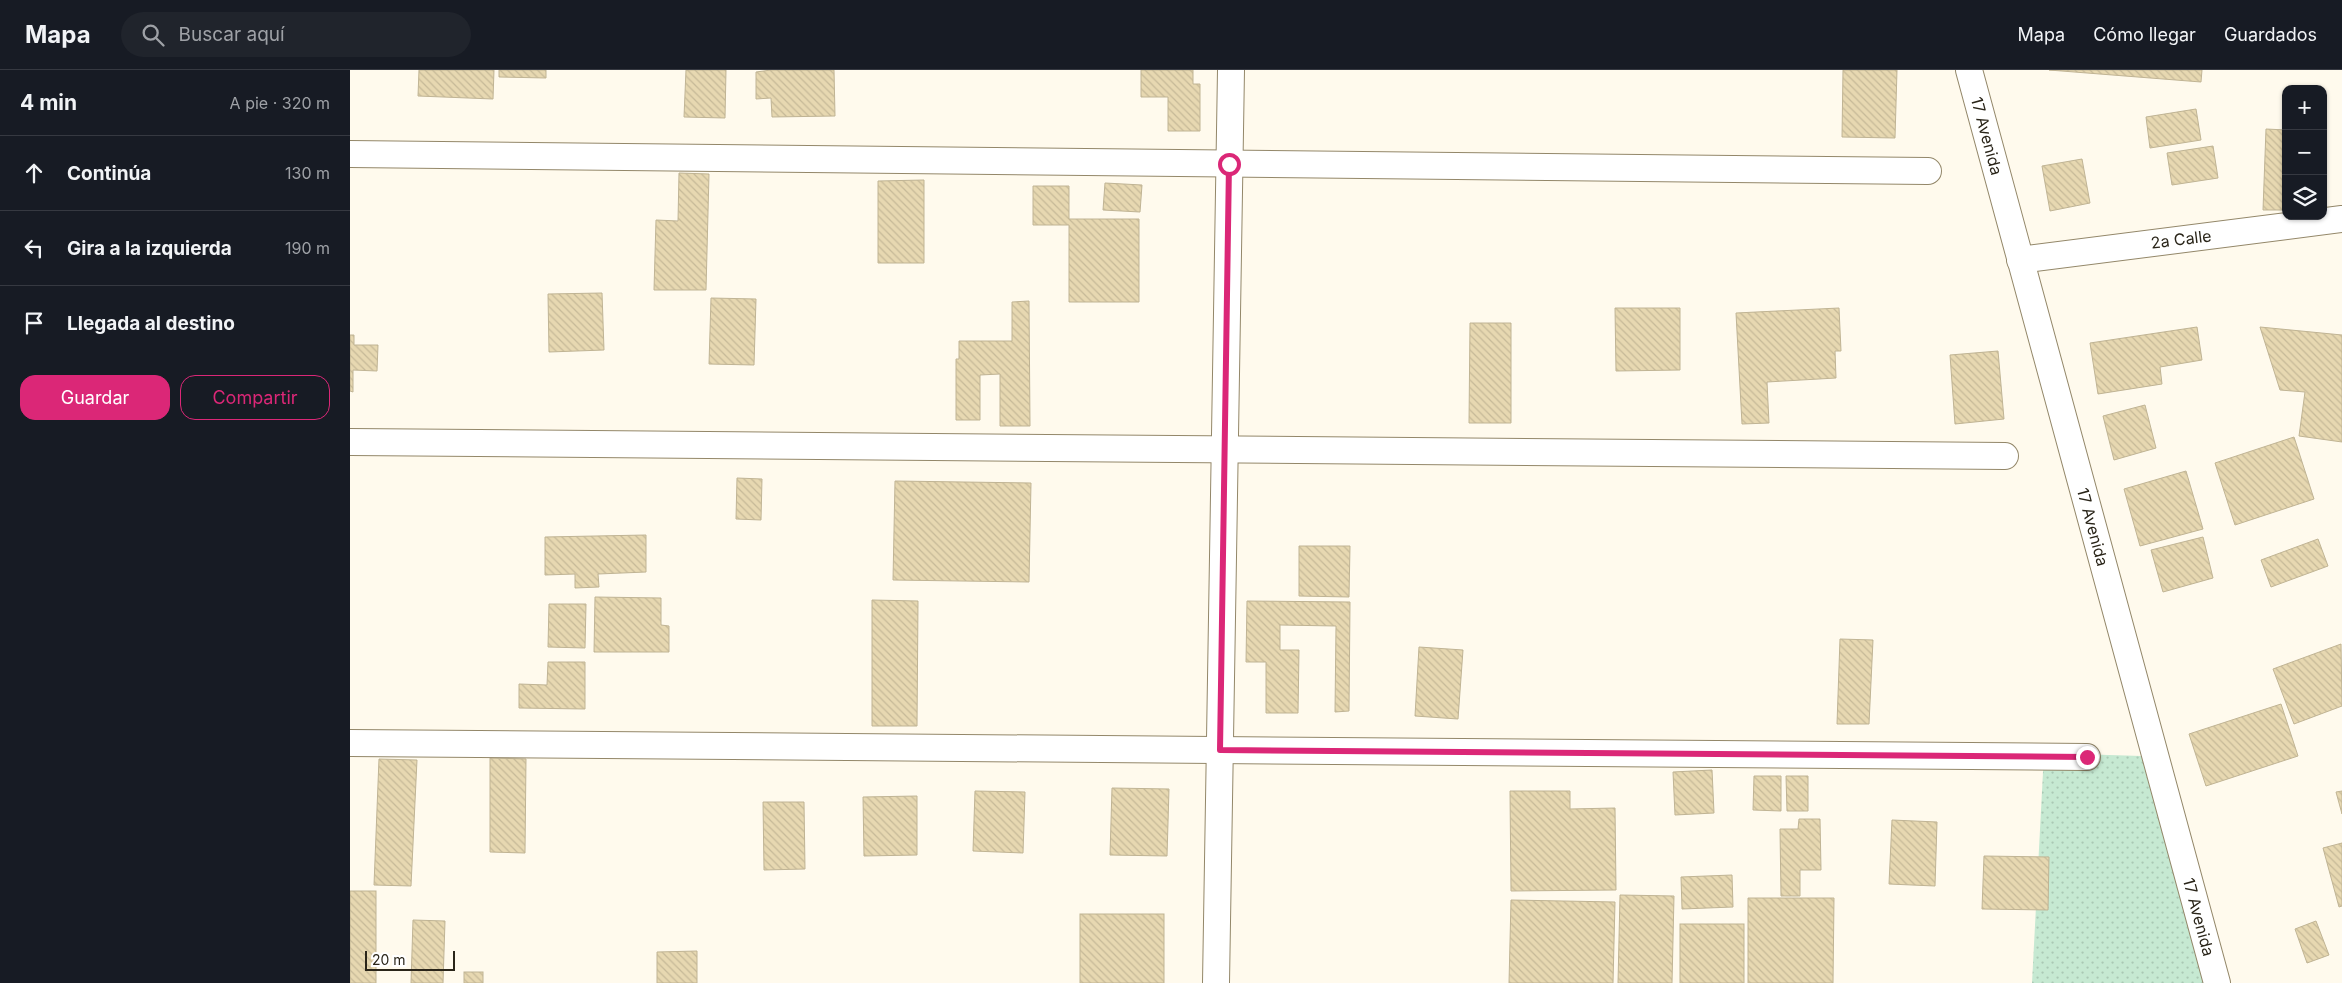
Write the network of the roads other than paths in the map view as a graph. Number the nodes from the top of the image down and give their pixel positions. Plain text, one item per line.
1 (1231, 70) edge
2 (1969, 70) edge
3 (350, 154) edge
4 (1229, 164) junction
5 (1928, 172) dead end
6 (2342, 219) edge
7 (2020, 260) junction
8 (350, 442) edge
9 (1224, 449) junction
10 (2006, 456) dead end
11 (350, 743) edge
12 (1220, 750) junction
13 (2087, 757) dead end
14 (1216, 983) edge
15 (2217, 983) edge

1 - 4 street
2 - 7 street, 17 Avenida
3 - 4 street
4 - 5 street
4 - 9 street
6 - 7 street, 2a Calle
7 - 15 street, 17 Avenida
8 - 9 street
9 - 10 street
9 - 12 street
11 - 12 street
12 - 13 street
12 - 14 street

